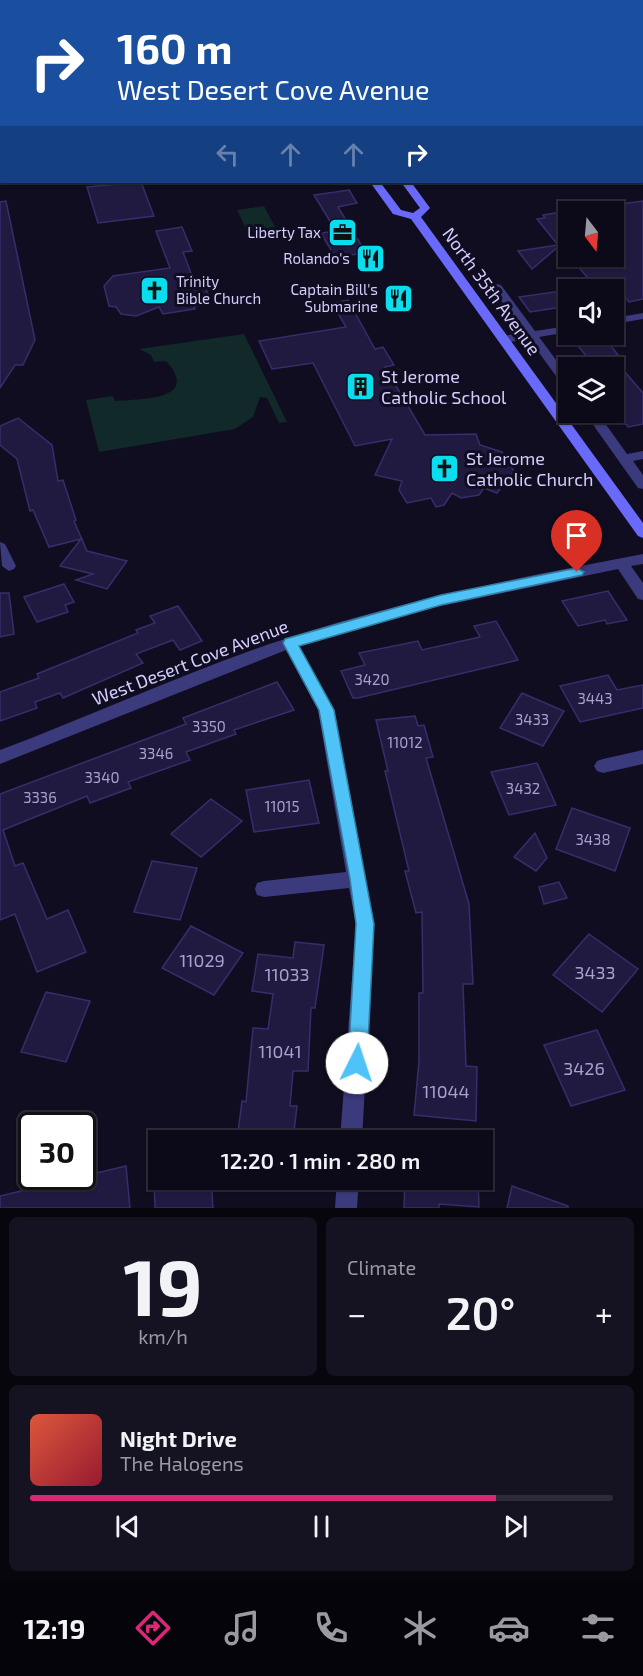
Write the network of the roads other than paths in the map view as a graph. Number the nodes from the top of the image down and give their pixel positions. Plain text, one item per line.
1 (376, 183) edge
2 (407, 183) edge
3 (416, 217) junction
4 (497, 287) dead end
5 (643, 316) edge
6 (624, 319) edge
7 (558, 330) edge
8 (532, 334) junction
9 (503, 339) junction
10 (558, 370) edge
11 (598, 423) edge
12 (643, 455) edge
13 (624, 459) junction
14 (643, 485) edge
15 (643, 533) edge
16 (0, 547) edge
17 (643, 559) edge
18 (622, 563) junction
19 (9, 566) dead end
20 (643, 595) edge
21 (290, 643) junction
22 (0, 757) edge
23 (643, 757) edge
24 (603, 766) dead end
25 (358, 879) junction
26 (264, 889) dead end
27 (352, 1130) edge
28 (347, 1190) edge
29 (346, 1208) edge

1 - 3 main road, North 35th Avenue
2 - 3 main road
3 - 9 main road, North 35th Avenue
4 - 8 street, North 35th Avenue
5 - 6 street
7 - 8 street
8 - 9 street
8 - 10 street, North 35th Avenue
9 - 15 main road, North 35th Avenue
11 - 13 street
12 - 13 street
13 - 14 street
16 - 19 street
17 - 18 street, West Desert Cove Avenue
18 - 20 street
18 - 21 street, West Desert Cove Avenue
21 - 22 street, West Desert Cove Avenue
21 - 25 street
23 - 24 street
25 - 26 street
25 - 27 street
28 - 29 street

